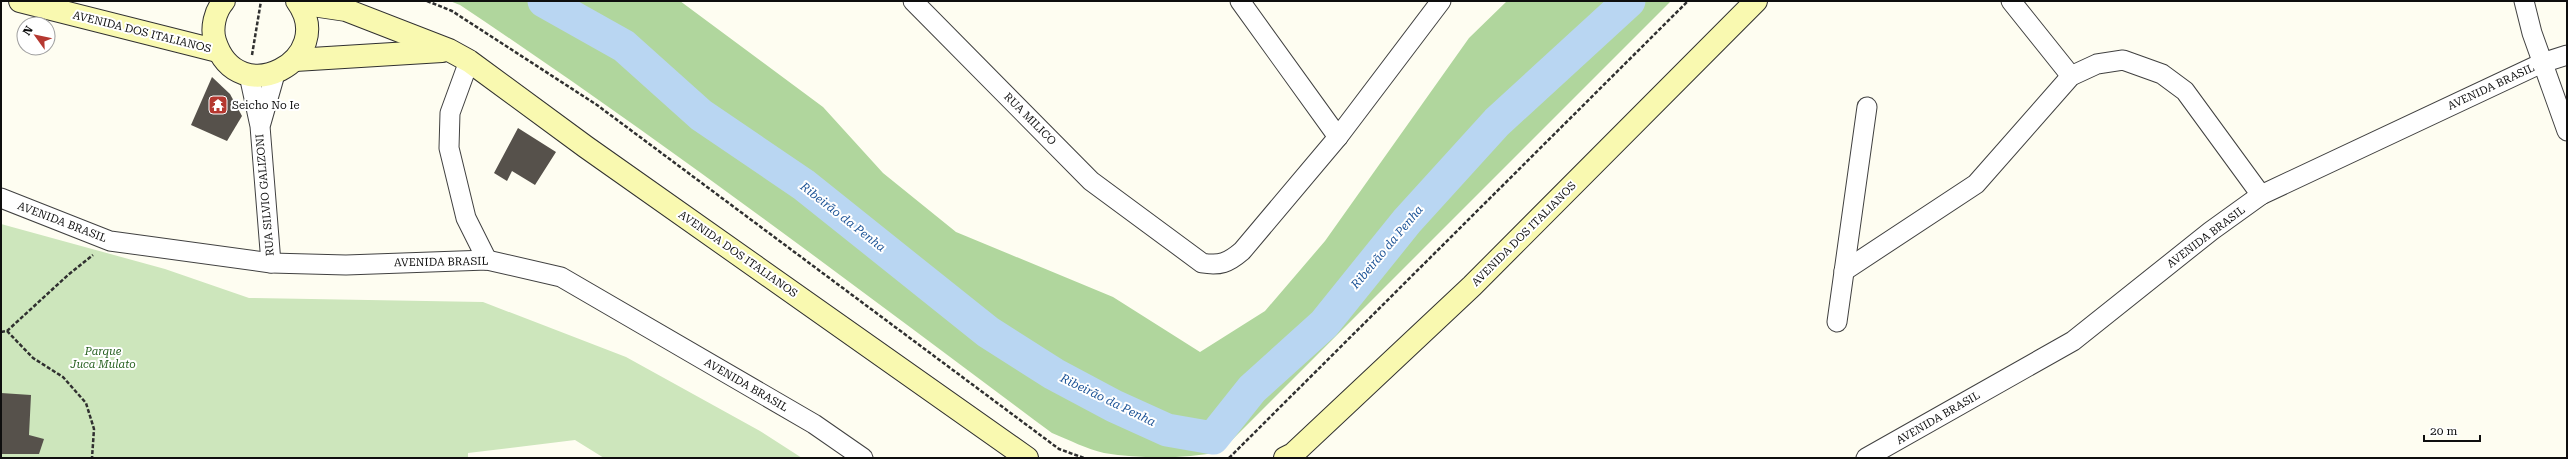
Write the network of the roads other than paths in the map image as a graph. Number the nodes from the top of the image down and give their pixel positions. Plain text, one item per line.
1 (20, 1) edge
2 (224, 1) edge
3 (913, 1) edge
4 (1240, 1) edge
5 (1441, 1) edge
6 (1756, 1) edge
7 (2011, 1) edge
8 (2524, 1) edge
9 (298, 2) edge
10 (218, 50) junction
11 (449, 50) junction
12 (2567, 55) edge
13 (295, 60) junction
14 (469, 61) junction
15 (2542, 63) junction
16 (275, 74) junction
17 (249, 75) junction
18 (2071, 76) junction
19 (1867, 107) dead end
20 (260, 126) junction
21 (2567, 131) edge
22 (1338, 137) junction
23 (2261, 195) junction
24 (1, 198) edge
25 (488, 260) junction
26 (271, 263) junction
27 (1844, 271) junction
28 (1837, 322) dead end
29 (863, 458) edge
30 (1027, 458) edge
31 (1285, 458) edge
32 (1866, 458) edge

1 - 10 main road, AVENIDA DOS ITALIANOS
2 - 10 main road
3 - 22 street, RUA MILICO
4 - 22 street
5 - 22 street, RUA MILICO
6 - 31 main road, AVENIDA DOS ITALIANOS
7 - 18 street
8 - 15 street
9 - 11 main road, AVENIDA DOS ITALIANOS
9 - 13 main road
10 - 17 main road
11 - 13 main road
11 - 14 main road, AVENIDA DOS ITALIANOS
12 - 15 street, AVENIDA BRASIL
13 - 16 main road
14 - 25 street
14 - 30 main road, AVENIDA DOS ITALIANOS
15 - 21 street
15 - 23 street, AVENIDA BRASIL
16 - 17 main road
16 - 20 street, RUA SILVIO GALIZONI
17 - 20 street, RUA SILVIO GALIZONI
18 - 23 street
18 - 27 street
19 - 27 street
20 - 26 street, RUA SILVIO GALIZONI
23 - 32 street, AVENIDA BRASIL
24 - 26 street, AVENIDA BRASIL
25 - 26 street, AVENIDA BRASIL
25 - 29 street, AVENIDA BRASIL
27 - 28 street

